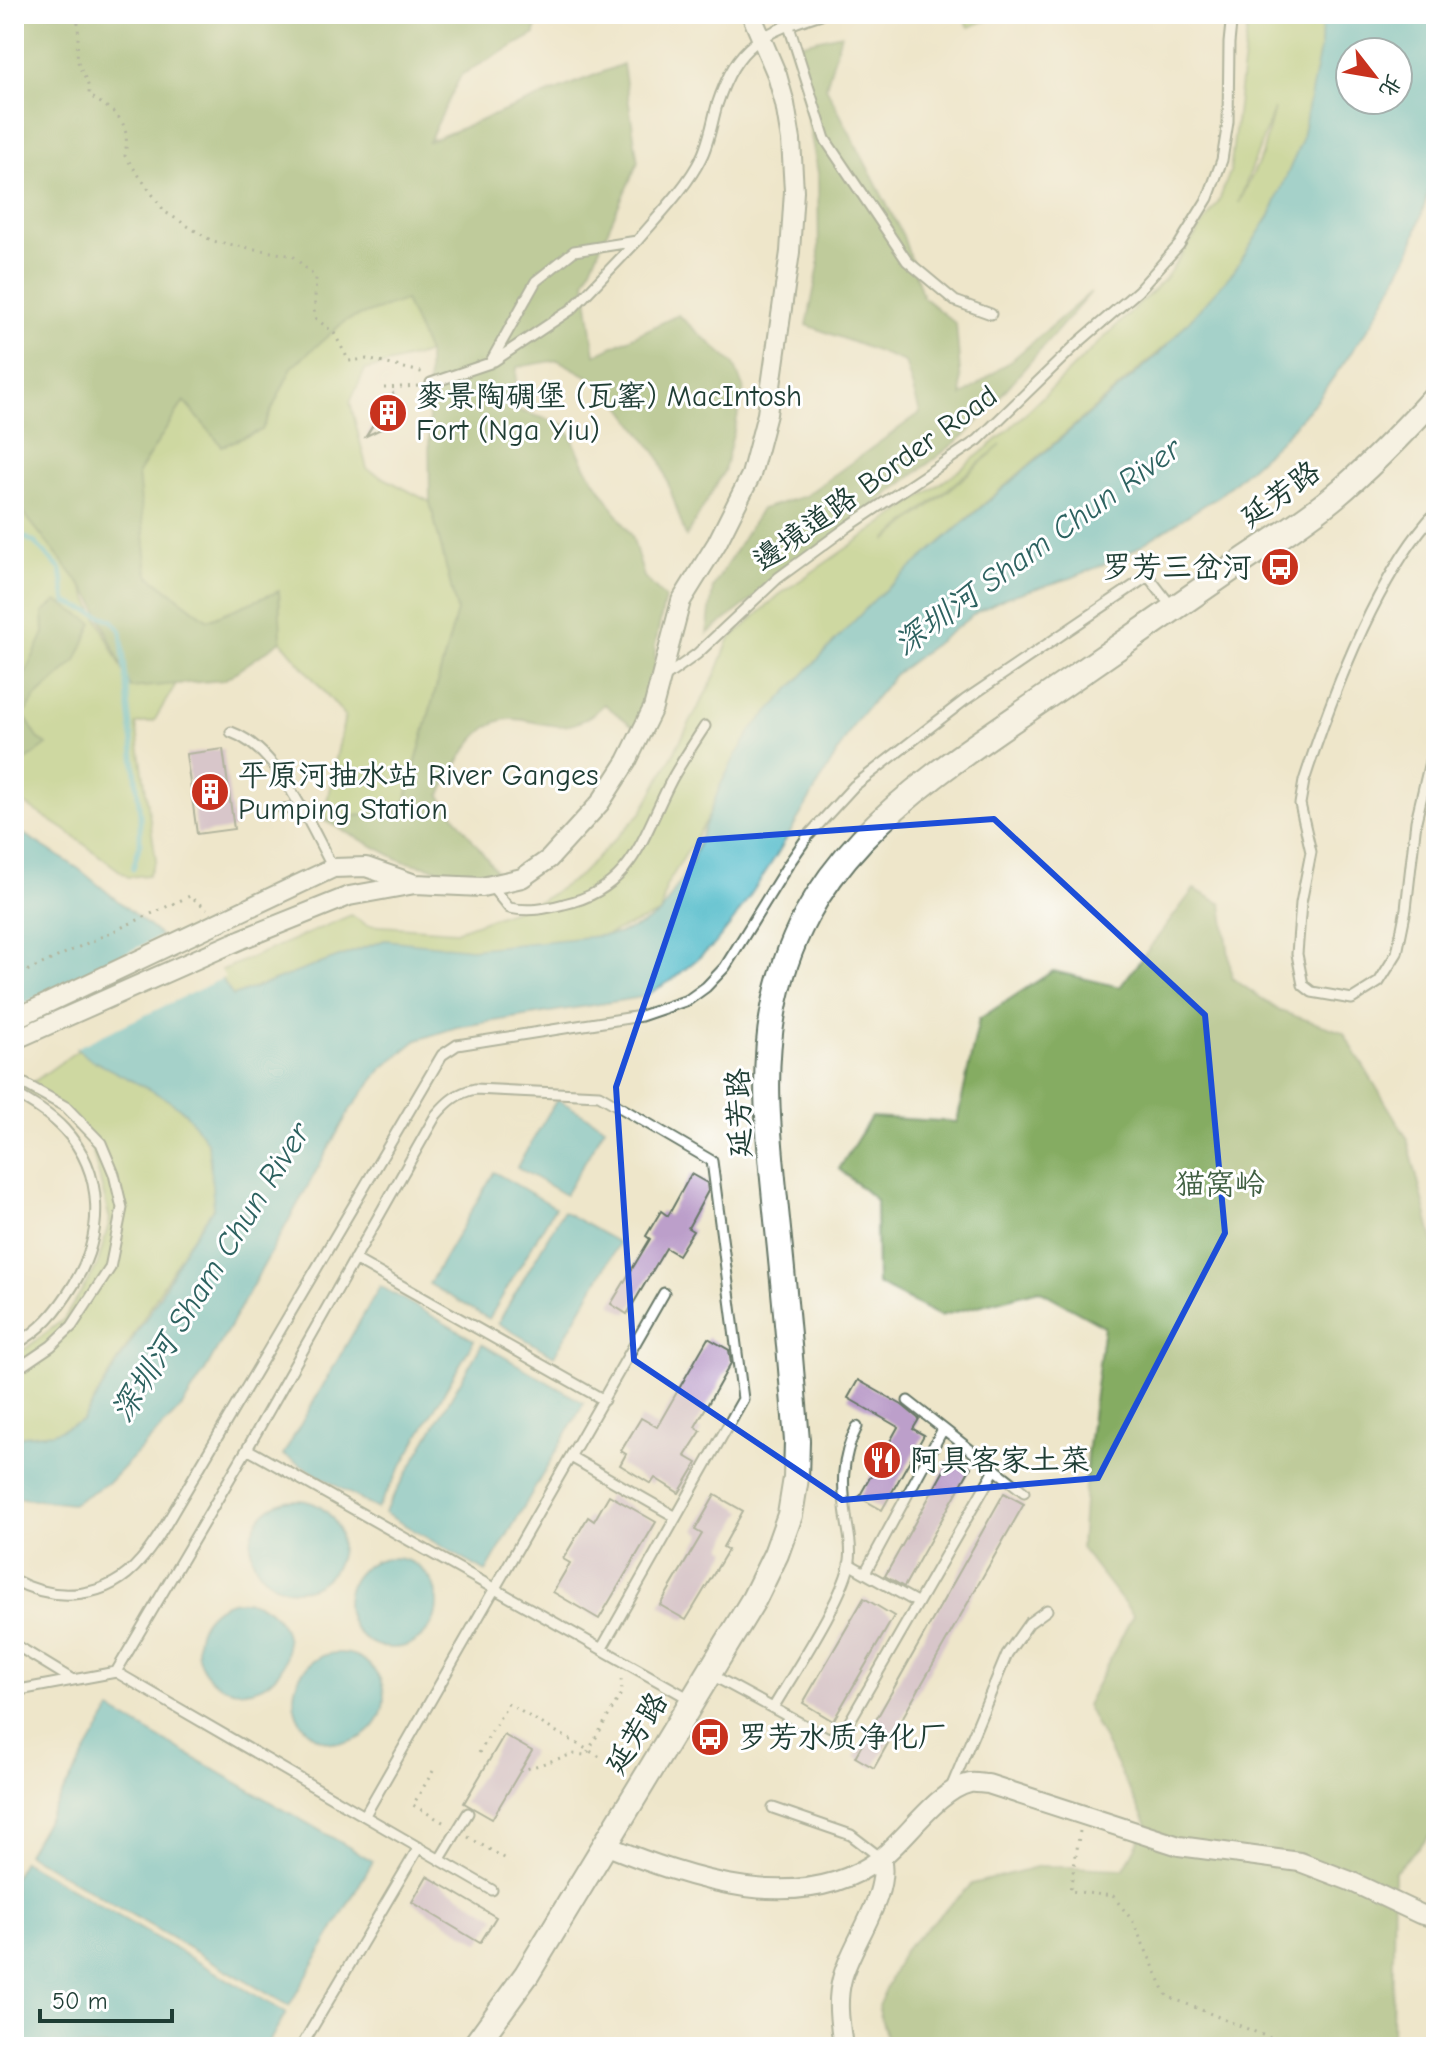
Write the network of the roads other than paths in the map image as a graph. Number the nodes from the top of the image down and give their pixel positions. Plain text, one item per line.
1 (751, 14) edge
2 (821, 14) edge
3 (1232, 14) edge
4 (789, 26) junction
5 (761, 36) junction
6 (637, 241) junction
7 (991, 314) dead end
8 (490, 363) junction
9 (431, 383) road end
10 (1436, 396) edge
11 (1436, 512) edge
12 (1173, 609) junction
13 (661, 679) junction
14 (705, 726) dead end
15 (231, 732) dead end
16 (1436, 736) edge
17 (299, 807) junction
18 (283, 809) dead end
19 (333, 868) junction
20 (415, 884) junction
21 (491, 886) junction
22 (17, 1018) edge
23 (21, 1037) edge
24 (25, 1084) dead end
25 (14, 1093) edge
26 (354, 1259) junction
27 (664, 1293) dead end
28 (14, 1345) edge
29 (14, 1367) edge
30 (604, 1400) junction
31 (908, 1401) dead end
32 (857, 1427) dead end
33 (943, 1429) junction
34 (247, 1449) junction
35 (571, 1457) junction
36 (994, 1471) junction
37 (1024, 1492) dead end
38 (676, 1517) junction
39 (849, 1564) junction
40 (865, 1573) junction
41 (14, 1580) edge
42 (497, 1588) junction
43 (918, 1603) junction
44 (1047, 1610) dead end
45 (14, 1644) edge
46 (602, 1648) junction
47 (116, 1672) junction
48 (710, 1674) junction
49 (73, 1680) junction
50 (14, 1691) edge
51 (693, 1701) junction
52 (773, 1708) junction
53 (949, 1793) junction
54 (773, 1808) dead end
55 (468, 1813) dead end
56 (365, 1815) junction
57 (605, 1845) junction
58 (419, 1847) junction
59 (881, 1858) junction
60 (440, 1859) junction
61 (492, 1890) dead end
62 (1436, 1918) edge
63 (301, 2047) edge
64 (474, 2047) edge
65 (843, 2047) edge

1 - 5 street
2 - 4 lane
3 - 13 lane, 邊境道路 Border Road
4 - 5 lane
4 - 7 lane
5 - 6 lane
5 - 13 street
6 - 8 lane
6 - 8 lane
8 - 9 lane
10 - 12 main road, 延芳路
11 - 16 lane
12 - 41 lane
12 - 48 main road, 延芳路
13 - 21 street
14 - 21 lane
15 - 17 lane
17 - 18 lane
17 - 19 lane
19 - 20 street
19 - 22 street
20 - 21 street
20 - 23 street
24 - 29 lane
25 - 28 lane
26 - 30 lane
26 - 34 lane
26 - 38 lane
27 - 30 lane
30 - 35 lane
31 - 33 lane
32 - 39 lane
33 - 36 lane
33 - 40 lane
34 - 42 lane
34 - 47 lane
35 - 38 lane
35 - 42 lane
36 - 37 lane
36 - 43 lane
38 - 46 lane
39 - 40 lane
39 - 52 lane
40 - 43 lane
42 - 46 lane
42 - 56 lane
43 - 52 lane
44 - 53 lane
45 - 49 lane
46 - 51 lane
47 - 49 lane
47 - 56 lane
48 - 51 main road, 延芳路
48 - 52 lane
49 - 50 lane
51 - 57 main road, 延芳路
53 - 59 street
53 - 62 street
54 - 59 lane
55 - 60 lane
56 - 58 lane
57 - 59 street
57 - 64 main road, 延芳路
58 - 60 lane
58 - 63 lane
59 - 65 street
60 - 61 lane

